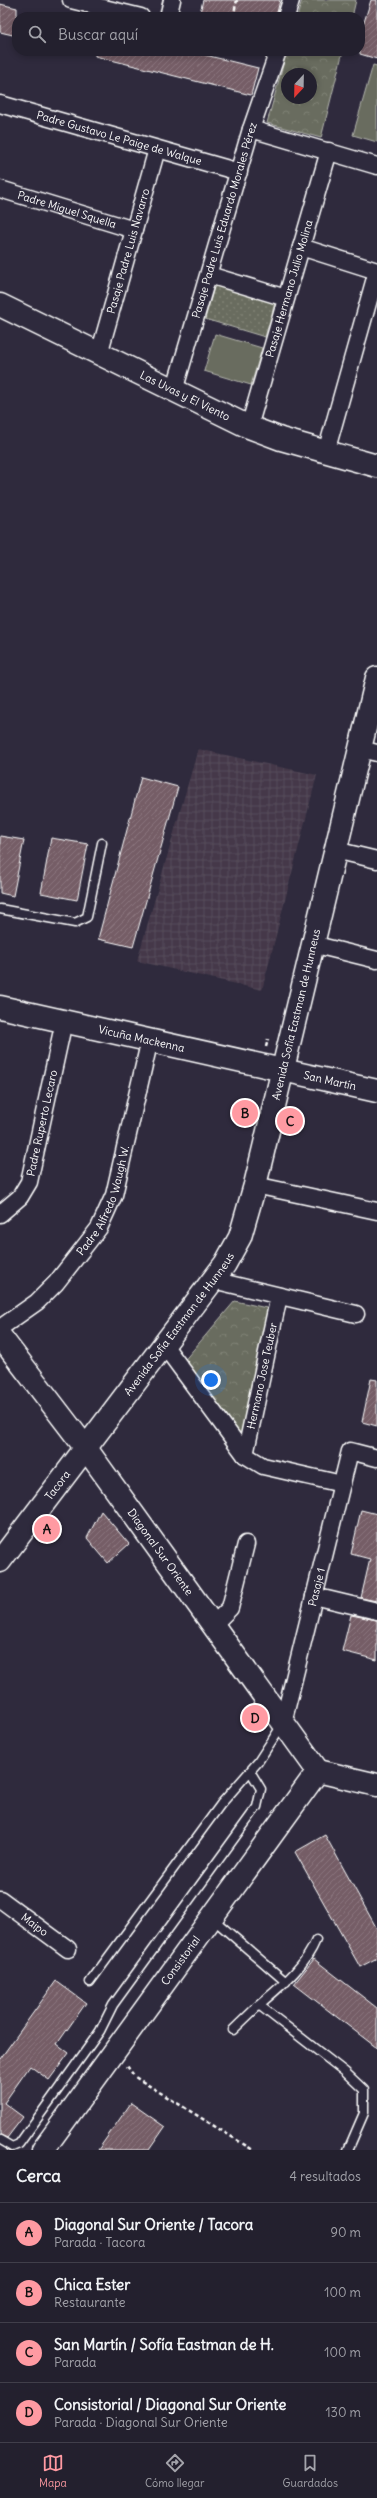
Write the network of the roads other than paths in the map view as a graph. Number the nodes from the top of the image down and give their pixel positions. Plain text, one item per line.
1 (71, 0) edge
2 (172, 0) edge
3 (291, 0) edge
4 (120, 12) edge
5 (169, 12) edge
6 (287, 12) edge
7 (276, 56) edge
8 (0, 104) edge
9 (251, 129) junction
10 (157, 149) junction
11 (329, 151) junction
12 (377, 166) edge
13 (239, 172) junction
14 (0, 189) edge
15 (134, 230) junction
16 (301, 247) junction
17 (377, 271) edge
18 (209, 275) junction
19 (286, 298) junction
20 (0, 305) edge
21 (99, 354) junction
22 (174, 391) junction
23 (250, 427) junction
24 (326, 452) junction
25 (377, 466) edge
26 (377, 678) edge
27 (368, 751) edge
28 (102, 843) dead end
29 (335, 850) junction
30 (377, 860) edge
31 (0, 909) edge
32 (312, 944) junction
33 (377, 960) edge
34 (0, 1007) edge
35 (64, 1021) junction
36 (150, 1040) junction
37 (283, 1068) junction
38 (377, 1091) edge
39 (255, 1185) junction
40 (377, 1211) edge
41 (0, 1214) edge
42 (213, 1280) junction
43 (280, 1296) junction
44 (356, 1314) dead end
45 (0, 1328) edge
46 (0, 1336) edge
47 (164, 1345) junction
48 (86, 1447) junction
49 (245, 1456) junction
50 (377, 1458) edge
51 (342, 1484) junction
52 (246, 1544) dead end
53 (0, 1561) edge
54 (314, 1596) junction
55 (377, 1611) edge
56 (213, 1625) junction
57 (283, 1723) junction
58 (250, 1771) junction
59 (318, 1771) junction
60 (377, 1785) edge
61 (0, 1900) edge
62 (212, 1918) junction
63 (316, 1940) dead end
64 (68, 1949) dead end
65 (90, 1982) dead end
66 (286, 1982) junction
67 (259, 2005) junction
68 (233, 2030) dead end
69 (0, 2140) edge
70 (43, 2150) edge
71 (348, 2150) edge

1 - 4 street
2 - 5 street
3 - 6 street
7 - 9 street, Pasaje Padre Luis Eduardo Morales Pérez
8 - 10 street, Padre Gustavo Le Paige de Walque
9 - 11 street
9 - 13 street, Pasaje Padre Luis Eduardo Morales Pérez
10 - 13 street, Padre Gustavo Le Paige de Walque
10 - 15 street, Pasaje Padre Luis Navarro
11 - 12 street
11 - 16 street, Pasaje Hermano Julio Molina
13 - 18 street, Pasaje Padre Luis Eduardo Morales Pérez
14 - 15 street, Padre Miguel Squella
15 - 21 street, Pasaje Padre Luis Navarro
16 - 17 street
16 - 19 street, Pasaje Hermano Julio Molina
17 - 24 street
18 - 19 street
18 - 22 street, Pasaje Padre Luis Eduardo Morales Pérez
19 - 23 street, Pasaje Hermano Julio Molina
20 - 21 street, Las Uvas y El Viento
21 - 22 street, Las Uvas y El Viento
22 - 23 street, Las Uvas y El Viento
23 - 24 street, Las Uvas y El Viento
24 - 25 street, Las Uvas y El Viento
26 - 27 street, Avenida Sofía Eastman de Hunneus
27 - 29 street, Avenida Sofía Eastman de Hunneus
28 - 31 lane
29 - 30 street
29 - 32 street, Avenida Sofía Eastman de Hunneus
32 - 33 street
32 - 37 street, Avenida Sofía Eastman de Hunneus
34 - 35 street, Vicuña Mackenna
35 - 36 street, Vicuña Mackenna
35 - 41 street, Padre Ruperto Lecaro
36 - 37 street, Vicuña Mackenna
36 - 45 street, Padre Alfredo Waugh W.
37 - 38 street, San Martín
37 - 39 street, Avenida Sofía Eastman de Hunneus
39 - 40 street
39 - 42 street, Avenida Sofía Eastman de Hunneus
42 - 43 street
42 - 47 street, Avenida Sofía Eastman de Hunneus
43 - 44 street
43 - 49 street, Hermano Jose Teuber
46 - 48 street, Diagonal Sur Oriente
47 - 48 street, Avenida Sofía Eastman de Hunneus
47 - 49 street
48 - 53 street, Tacora
48 - 56 street, Diagonal Sur Oriente
49 - 51 street
50 - 51 street, Pasaje 1
51 - 54 street, Pasaje 1
52 - 56 street
54 - 55 street
54 - 57 street, Pasaje 1
56 - 57 street, Diagonal Sur Oriente
57 - 58 lane
57 - 59 street, Diagonal Sur Oriente
58 - 65 lane
58 - 69 lane
59 - 60 street
59 - 62 street, Consistorial
61 - 64 street, Maipo
62 - 66 lane
62 - 70 street, Consistorial
63 - 66 lane
66 - 67 lane
67 - 68 lane
67 - 71 lane

